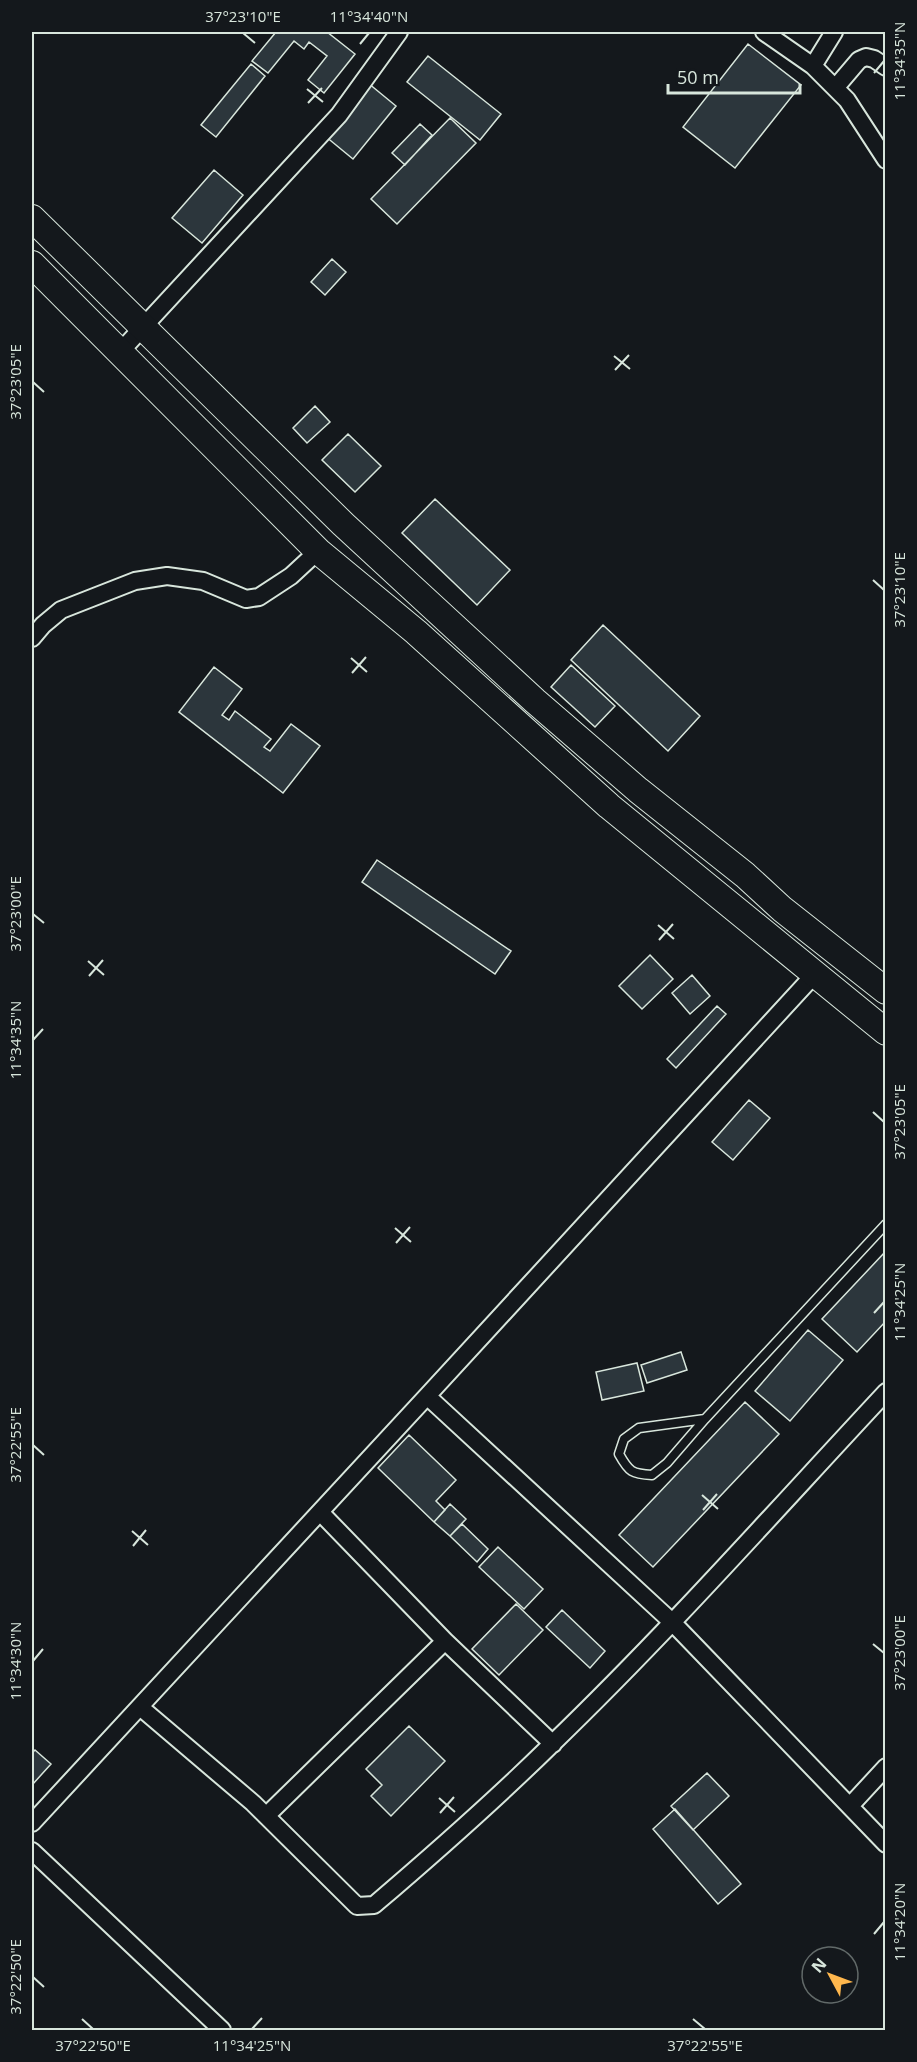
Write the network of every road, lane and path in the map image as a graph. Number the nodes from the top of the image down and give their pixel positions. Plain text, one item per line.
1 (399, 32) edge
2 (764, 32) edge
3 (834, 32) edge
4 (813, 66) junction
5 (885, 67) edge
6 (836, 87) junction
7 (885, 160) edge
8 (32, 218) edge
9 (32, 264) edge
10 (144, 327) junction
11 (120, 352) junction
12 (318, 551) junction
13 (32, 638) edge
14 (783, 909) junction
15 (764, 931) junction
16 (814, 975) junction
17 (885, 991) edge
18 (885, 1032) edge
19 (885, 1224) edge
20 (885, 1392) edge
21 (427, 1396) junction
22 (705, 1419) junction
23 (320, 1512) junction
24 (672, 1622) junction
25 (445, 1641) junction
26 (140, 1707) junction
27 (553, 1744) junction
28 (885, 1767) edge
29 (850, 1806) junction
30 (266, 1816) junction
31 (32, 1823) edge
32 (885, 1844) edge
33 (32, 1851) edge
34 (222, 2031) edge

1 - 10 street
2 - 4 street
3 - 4 street
4 - 6 street
5 - 6 street
6 - 7 street
8 - 10 main road
9 - 11 main road
10 - 11 street
10 - 14 main road
11 - 12 main road
12 - 13 street
12 - 15 main road
14 - 15 main road
14 - 17 main road
15 - 16 main road
16 - 18 main road
16 - 21 street
19 - 22 lane
20 - 24 street
21 - 23 street
21 - 24 street
22 - 22 lane
23 - 25 street
23 - 26 street
24 - 27 street
24 - 29 street
25 - 27 street
25 - 30 street
26 - 30 street
26 - 31 street
27 - 30 street
28 - 29 street
29 - 32 street
33 - 34 street

